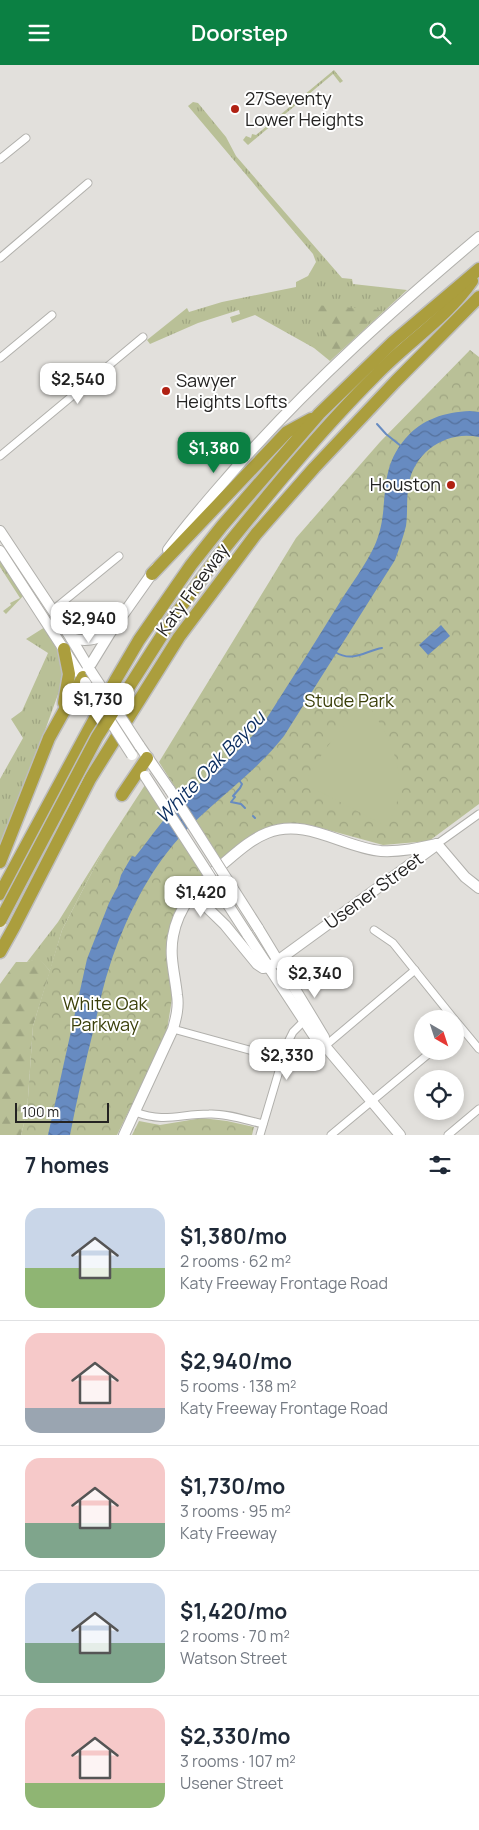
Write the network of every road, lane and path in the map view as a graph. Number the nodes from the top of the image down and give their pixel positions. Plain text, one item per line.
1 (26, 137) dead end
2 (0, 159) edge
3 (88, 183) dead end
4 (479, 237) edge
5 (0, 258) edge
6 (479, 270) edge
7 (479, 297) edge
8 (52, 315) dead end
9 (143, 337) dead end
10 (0, 358) edge
11 (318, 415) junction
12 (331, 425) junction
13 (0, 456) edge
14 (0, 531) edge
15 (13, 551) junction
16 (2, 554) edge
17 (119, 556) dead end
18 (152, 574) junction
19 (52, 610) junction
20 (110, 633) junction
21 (71, 638) junction
22 (64, 649) junction
23 (87, 674) junction
24 (63, 711) junction
25 (146, 767) junction
26 (122, 795) dead end
27 (479, 814) edge
28 (437, 844) junction
29 (408, 851) junction
30 (0, 862) edge
31 (415, 862) junction
32 (479, 888) edge
33 (0, 894) edge
34 (193, 894) junction
35 (0, 921) edge
36 (374, 930) dead end
37 (0, 952) edge
38 (274, 965) junction
39 (415, 970) junction
40 (447, 1010) edge
41 (307, 1019) junction
42 (173, 1029) junction
43 (464, 1035) edge
44 (325, 1045) junction
45 (479, 1049) edge
46 (282, 1059) junction
47 (421, 1060) edge
48 (372, 1101) junction
49 (479, 1109) edge
50 (135, 1112) junction
51 (263, 1124) junction
52 (124, 1135) edge
53 (260, 1135) edge
54 (331, 1135) edge
55 (400, 1135) edge
56 (448, 1135) edge

1 - 2 street
3 - 5 street
4 - 18 main road
6 - 11 highway, Katy Freeway
6 - 12 highway
7 - 12 highway
7 - 37 highway, Katy Freeway
8 - 10 street
9 - 13 street
11 - 18 highway
11 - 33 highway, Katy Freeway
12 - 35 highway, bridge
14 - 15 main road
15 - 16 main road
15 - 19 main road
16 - 22 main road
17 - 19 street
18 - 20 main road
19 - 21 main road
20 - 21 main road
20 - 23 main road
21 - 23 main road
22 - 23 main road
22 - 24 highway
23 - 24 highway
23 - 25 main road, bridge
23 - 25 main road, bridge
24 - 30 highway
25 - 26 highway
25 - 38 main road, bridge
25 - 38 main road, bridge
27 - 28 street, Usener Street
28 - 29 main road
28 - 31 main road, Usener Street
28 - 32 main road
29 - 31 main road
29 - 34 main road
31 - 38 main road, Usener Street
34 - 38 main road
34 - 42 main road
36 - 39 street
38 - 41 main road
39 - 40 street
39 - 44 street
41 - 44 main road
41 - 46 street
42 - 46 street
42 - 50 main road
43 - 45 street
44 - 48 main road
46 - 51 street
47 - 48 street
48 - 54 street
48 - 55 main road
49 - 56 street
50 - 51 street
50 - 52 main road
51 - 53 street

